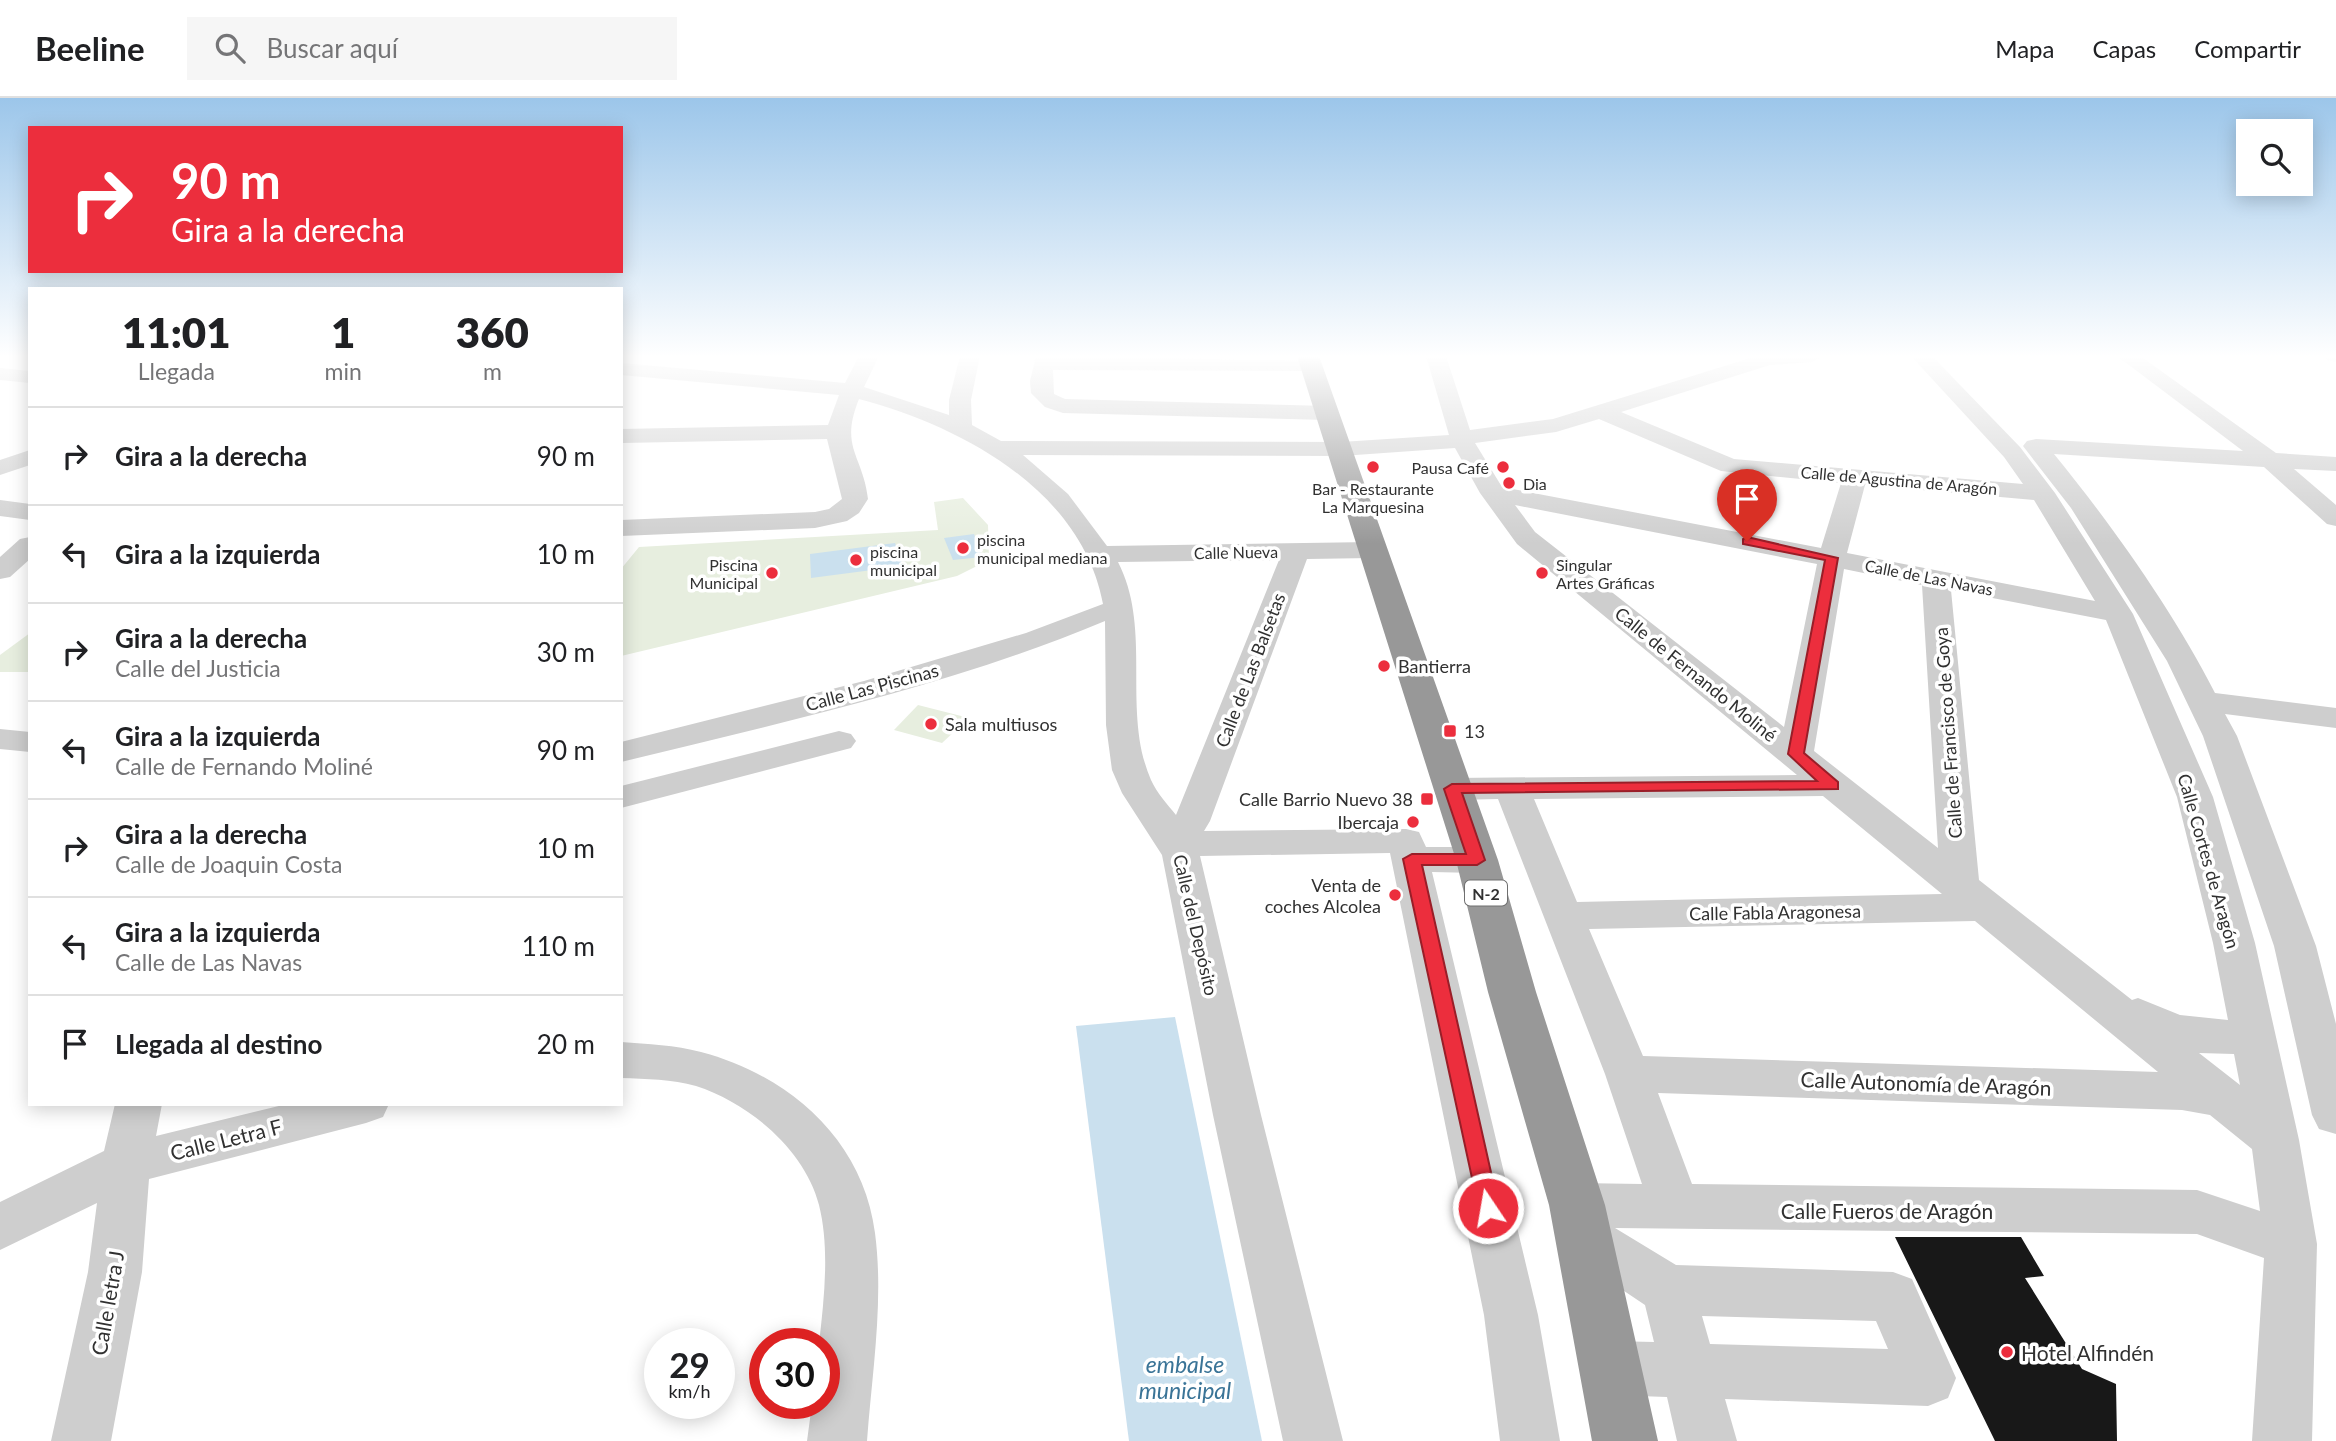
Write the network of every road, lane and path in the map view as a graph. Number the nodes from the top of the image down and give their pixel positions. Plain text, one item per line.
1 (843, 419) edge
2 (962, 419) edge
3 (1103, 419) edge
4 (1220, 419) edge
5 (1337, 419) edge
6 (1456, 419) edge
7 (1575, 419) edge
8 (1617, 419) edge
9 (1983, 419) edge
10 (2008, 419) edge
11 (2213, 419) edge
12 (838, 432) junction
13 (623, 436) edge
14 (1346, 437) junction
15 (1464, 443) junction
16 (2036, 446) junction
17 (999, 449) junction
18 (1101, 449) junction
19 (28, 458) edge
20 (2270, 460) junction
21 (2336, 464) edge
22 (9, 467) edge
23 (1856, 475) junction
24 (1493, 493) junction
25 (2042, 493) junction
26 (0, 508) edge
27 (28, 512) edge
28 (2336, 518) edge
29 (623, 528) edge
30 (28, 547) edge
31 (1372, 550) junction
32 (1296, 552) junction
33 (1099, 554) junction
34 (1832, 558) junction
35 (0, 571) edge
36 (1936, 578) junction
37 (1118, 611) junction
38 (2118, 614) junction
39 (2203, 701) junction
40 (2336, 718) edge
41 (0, 739) edge
42 (839, 741) dead end
43 (28, 742) edge
44 (623, 751) edge
45 (1796, 754) junction
46 (1833, 785) junction
47 (1511, 788) junction
48 (1205, 789) junction
49 (1452, 789) junction
50 (623, 796) edge
51 (1142, 796) junction
52 (1177, 844) junction
53 (1412, 859) junction
54 (1477, 860) junction
55 (1973, 897) junction
56 (1565, 916) junction
57 (2092, 991) junction
58 (2253, 1034) junction
59 (623, 1060) edge
60 (1628, 1074) junction
61 (2224, 1099) junction
62 (139, 1106) edge
63 (358, 1106) edge
64 (2336, 1115) edge
65 (2275, 1140) junction
66 (126, 1164) junction
67 (1675, 1208) junction
68 (1580, 1220) junction
69 (0, 1227) edge
70 (2291, 1244) junction
71 (1668, 1290) junction
72 (1610, 1368) junction
73 (1689, 1370) junction
74 (81, 1441) edge
75 (837, 1441) edge
76 (1313, 1441) edge
77 (1530, 1441) edge
78 (1625, 1441) edge
79 (1707, 1441) edge
80 (2282, 1441) edge

1 - 12 street
2 - 17 street, Calle del Depósito
3 - 18 street
4 - 14 street
5 - 14 highway, N-2
6 - 15 street, Calle de Fernando Moliné
7 - 15 street
8 - 23 street, Calle de Agustina de Aragón
9 - 25 street, Calle Cortes de Aragón
10 - 16 street
11 - 20 street
12 - 13 street
12 - 29 street
14 - 15 street
14 - 18 street
14 - 31 highway, N-2
15 - 24 street, Calle de Fernando Moliné
16 - 20 street
16 - 39 street
17 - 18 street
17 - 33 street, Calle del Depósito
19 - 22 street
20 - 21 street
20 - 28 street
23 - 25 street, Calle de Agustina de Aragón
23 - 34 street
24 - 34 street, Calle de Las Navas
24 - 45 street, Calle de Fernando Moliné
25 - 38 street, Calle Cortes de Aragón
26 - 27 street
30 - 35 street
31 - 32 street, Calle Nueva
31 - 49 highway, N-2
32 - 33 street, Calle Nueva
32 - 48 street, Calle de Las Balsetas
33 - 37 street, Calle del Depósito
34 - 36 street, Calle de Las Navas
34 - 45 street
36 - 38 street, Calle de Las Navas
36 - 55 street, Calle de Francisco de Goya
37 - 44 street, Calle Las Piscinas
37 - 51 street, Calle del Depósito
38 - 58 street, Calle Cortes de Aragón
39 - 40 street
39 - 64 street
41 - 43 street
42 - 50 street
45 - 46 street, Calle de Fernando Moliné
46 - 47 street
46 - 55 street, Calle de Fernando Moliné
47 - 49 street
47 - 56 street
48 - 51 street
48 - 52 street, Calle de Las Balsetas
49 - 54 highway, N-2
51 - 52 street, Calle del Depósito
52 - 53 street
52 - 76 street, Calle del Depósito
53 - 54 street
53 - 77 street
54 - 68 highway, N-2
55 - 56 street, Calle Fabla Aragonesa
55 - 57 street, Calle de Fernando Moliné
56 - 60 street
57 - 58 street, Calle de Fernando Moliné
57 - 61 street, Calle de Fernando Moliné
58 - 65 street, Calle Cortes de Aragón
59 - 75 street
60 - 61 street, Calle Autonomía de Aragón
60 - 67 street
61 - 65 street, Calle de Fernando Moliné
62 - 66 street, Calle letra J
63 - 66 street, Calle Letra F
65 - 70 street, Calle Cortes de Aragón
66 - 69 street, Calle Letra F
66 - 74 street, Calle letra J
67 - 68 street, Calle Fueros de Aragón
67 - 70 street, Calle Fueros de Aragón
68 - 71 street
68 - 72 highway, N-2
70 - 80 street, Calle Cortes de Aragón
71 - 73 street
71 - 73 street
72 - 73 street
72 - 78 highway, N-2
73 - 79 street

